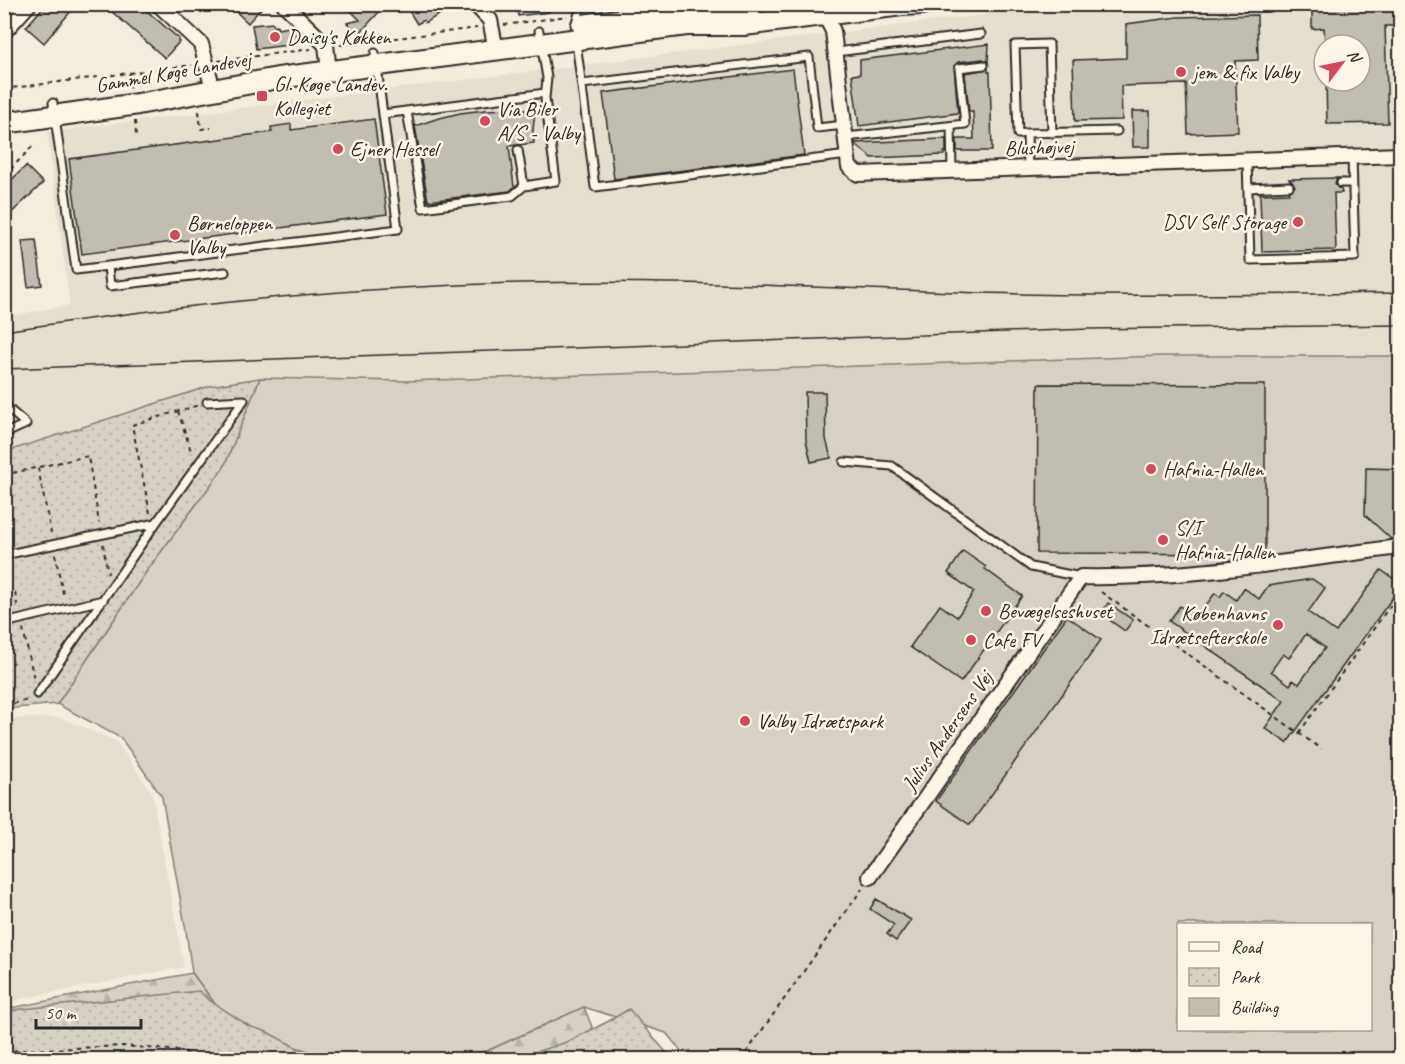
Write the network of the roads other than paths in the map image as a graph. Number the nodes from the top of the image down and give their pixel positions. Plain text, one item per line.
1 (29, 4) edge
2 (158, 4) edge
3 (285, 4) edge
4 (475, 4) edge
5 (582, 4) edge
6 (756, 4) edge
7 (922, 4) edge
8 (821, 10) edge
9 (668, 15) edge
10 (4, 32) edge
11 (575, 33) junction
12 (981, 34) dead end
13 (540, 38) junction
14 (495, 43) junction
15 (836, 52) junction
16 (375, 59) junction
17 (328, 65) junction
18 (984, 65) dead end
19 (210, 78) junction
20 (582, 84) junction
21 (545, 93) junction
22 (4, 109) edge
23 (54, 109) junction
24 (407, 111) junction
25 (383, 114) junction
26 (4, 123) edge
27 (951, 126) junction
28 (845, 131) junction
29 (1117, 131) dead end
30 (1027, 133) junction
31 (1052, 133) junction
32 (519, 150) dead end
33 (848, 155) junction
34 (1401, 155) edge
35 (1352, 157) junction
36 (1247, 160) junction
37 (1028, 168) junction
38 (952, 171) junction
39 (1341, 183) dead end
40 (1352, 183) junction
41 (524, 186) junction
42 (1289, 186) dead end
43 (1248, 188) junction
44 (108, 266) junction
45 (225, 272) dead end
46 (207, 402) road end
47 (4, 405) edge
48 (4, 434) edge
49 (844, 462) dead end
50 (154, 523) junction
51 (1401, 547) edge
52 (4, 555) edge
53 (1081, 578) junction
54 (102, 600) junction
55 (4, 623) edge
56 (37, 694) road end
57 (870, 876) road end

1 - 10 street
2 - 19 street
3 - 17 street
4 - 14 street
5 - 11 lane
6 - 9 main road, Gammel Køge Landevej
7 - 8 main road, Gammel Køge Landevej
8 - 9 main road, Gammel Køge Landevej
8 - 15 street
9 - 11 main road, Gammel Køge Landevej
11 - 13 main road, Gammel Køge Landevej
11 - 20 lane
12 - 15 lane
13 - 14 main road, Gammel Køge Landevej
13 - 21 lane
14 - 16 main road, Gammel Køge Landevej
15 - 28 street
16 - 17 main road, Gammel Køge Landevej
16 - 25 lane
17 - 19 main road, Gammel Køge Landevej
17 - 23 main road, Gammel Køge Landevej
18 - 27 lane
19 - 23 main road, Gammel Køge Landevej
20 - 28 lane
20 - 33 lane
21 - 24 lane
21 - 41 lane
22 - 23 main road, Gammel Køge Landevej
23 - 26 main road, Gammel Køge Landevej
23 - 44 lane
24 - 25 lane
24 - 41 lane
25 - 44 lane
27 - 28 lane
27 - 38 lane
28 - 33 street
29 - 31 lane
30 - 31 lane
30 - 31 lane
30 - 37 lane
32 - 41 lane
33 - 38 street, Blushøjvej
34 - 35 street, Blushøjvej
35 - 36 street, Blushøjvej
35 - 40 lane
36 - 37 street, Blushøjvej
36 - 43 lane
37 - 38 street, Blushøjvej
39 - 40 lane
40 - 43 lane
42 - 43 lane
44 - 45 lane
46 - 50 lane
47 - 48 lane
49 - 53 lane
50 - 52 lane
50 - 54 lane
51 - 53 street
53 - 57 street, Julius Andersens Vej
54 - 55 lane
54 - 56 lane

